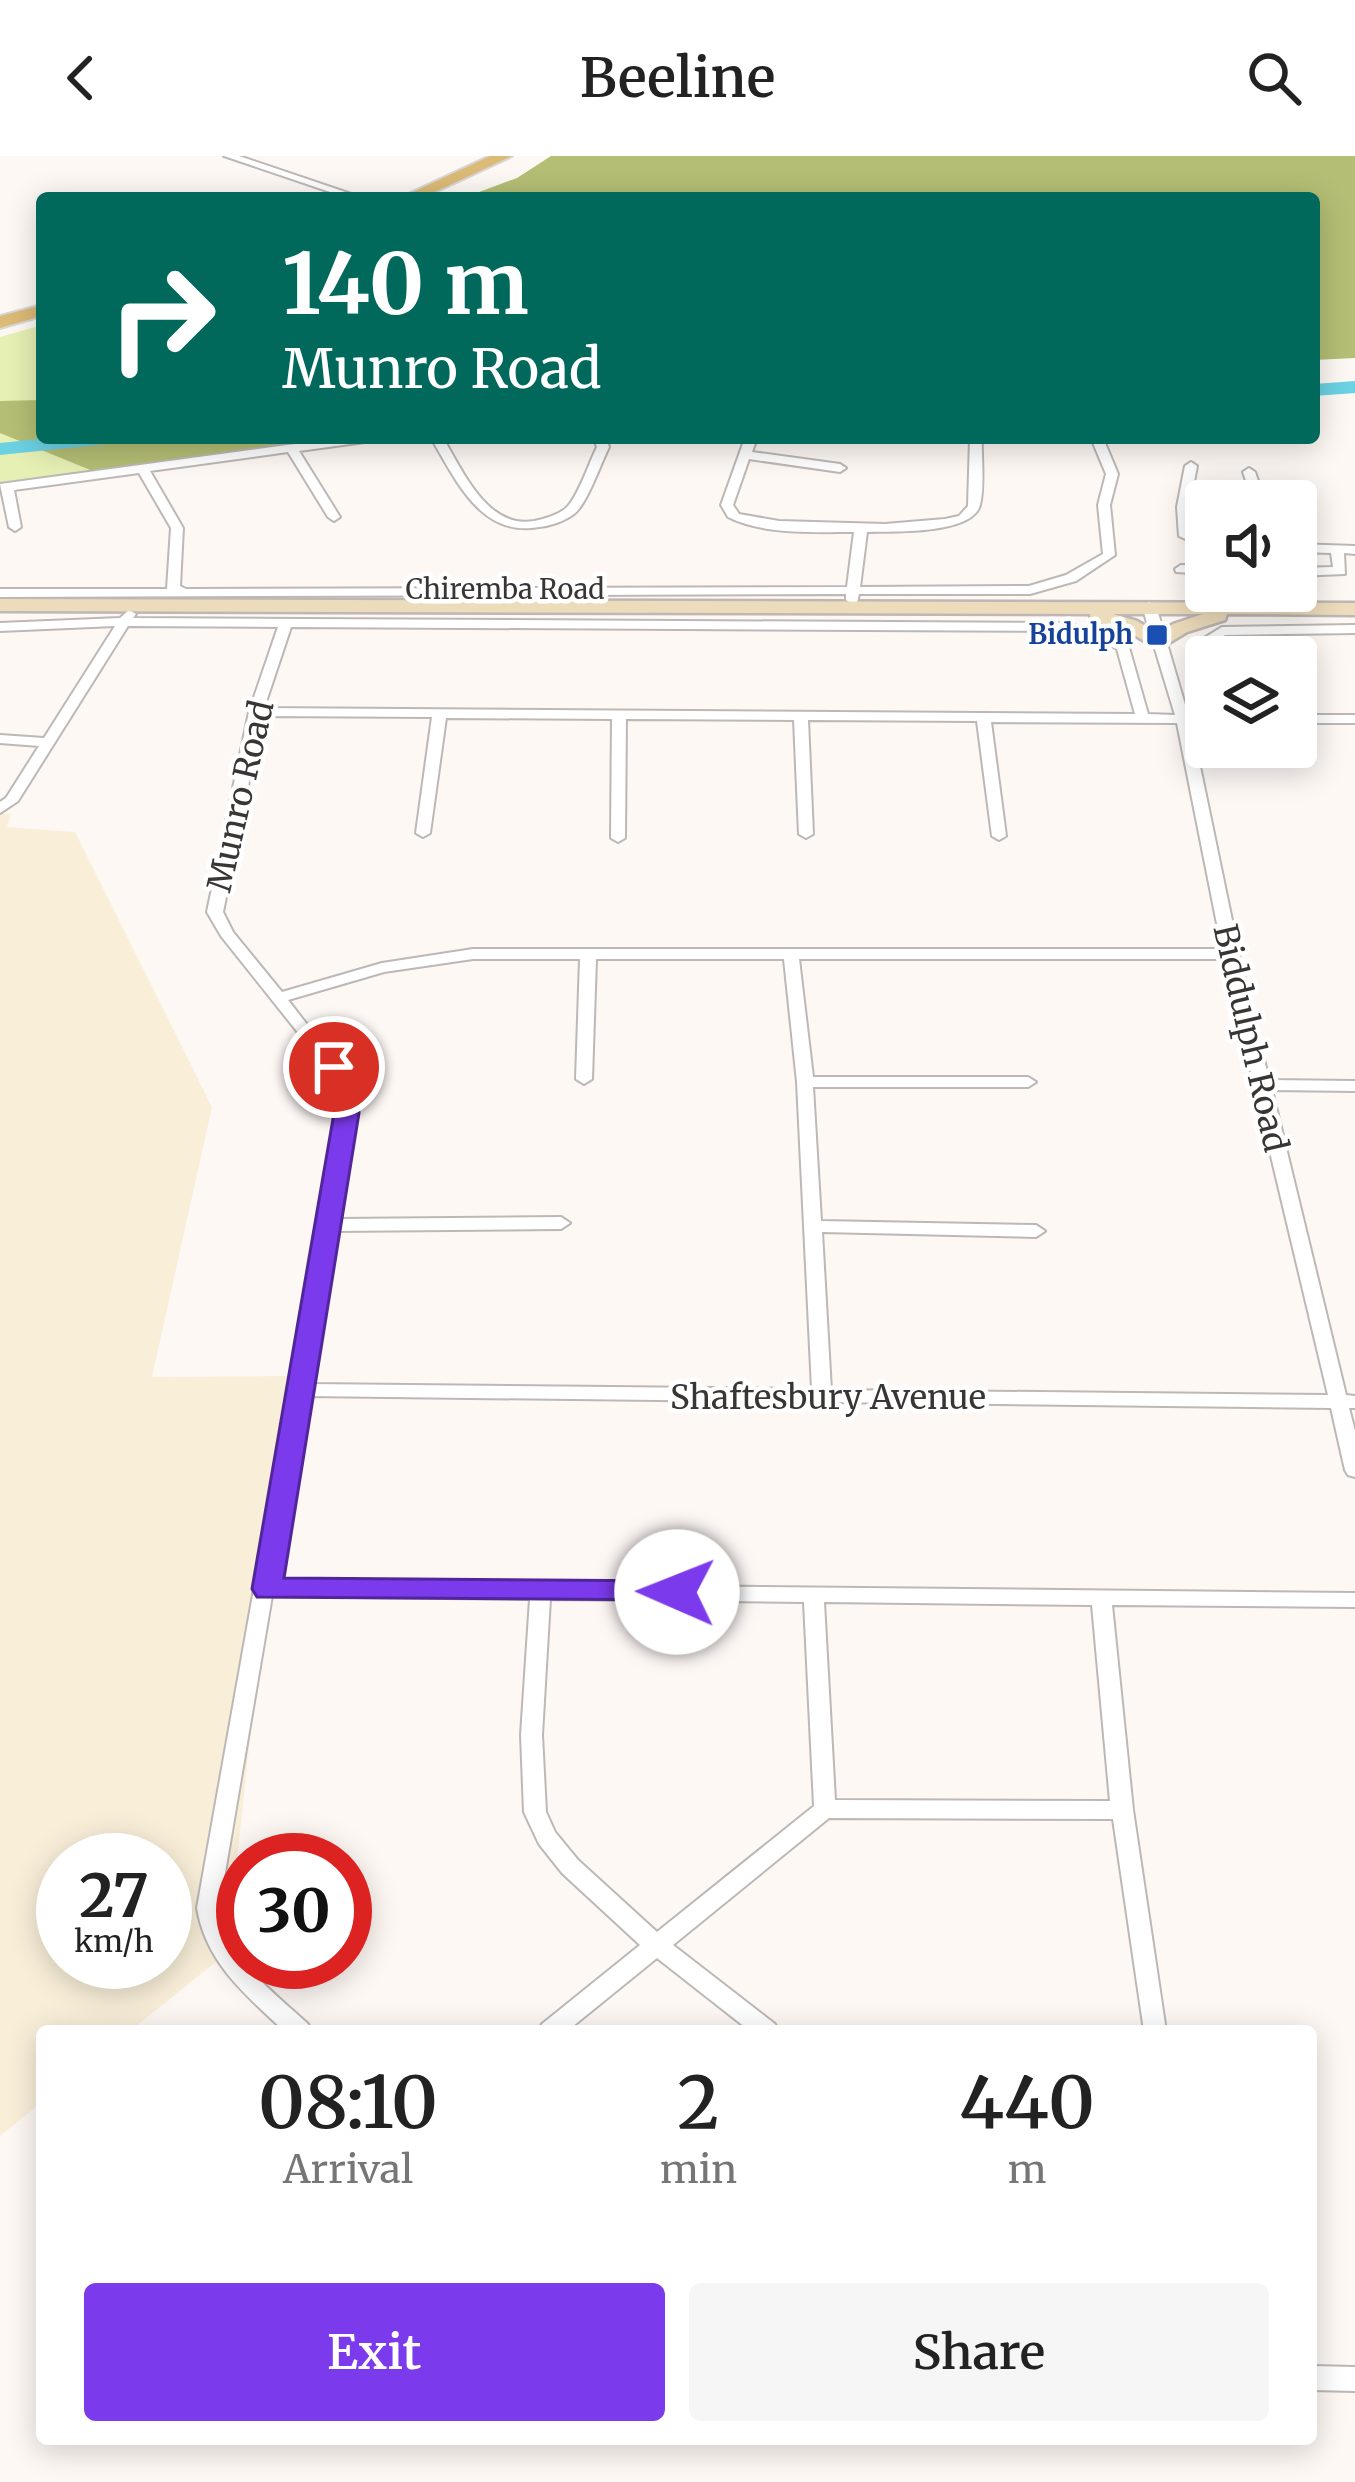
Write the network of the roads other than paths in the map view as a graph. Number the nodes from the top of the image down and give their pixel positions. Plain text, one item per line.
1 (230, 156) edge
2 (504, 156) edge
3 (340, 192) edge
4 (422, 192) edge
5 (36, 312) edge
6 (0, 322) edge
7 (321, 444) edge
8 (441, 444) edge
9 (602, 444) edge
10 (749, 444) edge
11 (976, 444) edge
12 (1100, 444) edge
13 (292, 448) junction
14 (745, 455) junction
15 (1191, 466) dead end
16 (840, 468) dead end
17 (143, 469) junction
18 (1249, 472) dead end
19 (1188, 480) edge
20 (1252, 480) edge
21 (4, 488) edge
22 (1185, 497) edge
23 (334, 518) dead end
24 (861, 526) junction
25 (15, 527) dead end
26 (1185, 536) edge
27 (1317, 548) edge
28 (1337, 550) junction
29 (1355, 550) edge
30 (1180, 569) dead end
31 (1185, 569) edge
32 (1317, 572) edge
33 (173, 588) junction
34 (0, 592) edge
35 (0, 605) edge
36 (211, 605) junction
37 (559, 607) junction
38 (856, 609) junction
39 (1355, 609) edge
40 (1150, 610) junction
41 (129, 614) junction
42 (1096, 616) junction
43 (1218, 616) junction
44 (285, 625) junction
45 (0, 627) edge
46 (1355, 629) edge
47 (1214, 636) edge
48 (1159, 643) junction
49 (256, 712) junction
50 (440, 712) junction
51 (619, 715) junction
52 (801, 717) junction
53 (982, 717) junction
54 (1317, 719) edge
55 (1355, 719) edge
56 (1183, 720) junction
57 (1143, 721) junction
58 (0, 739) edge
59 (47, 742) junction
60 (0, 809) edge
61 (423, 833) dead end
62 (806, 834) dead end
63 (999, 836) dead end
64 (618, 838) dead end
65 (588, 954) junction
66 (791, 954) junction
67 (1231, 955) junction
68 (280, 998) junction
69 (584, 1079) dead end
70 (805, 1082) junction
71 (1028, 1082) dead end
72 (1262, 1085) junction
73 (1355, 1086) edge
74 (561, 1223) dead end
75 (326, 1225) junction
76 (815, 1226) junction
77 (1036, 1231) dead end
78 (300, 1390) junction
79 (822, 1397) junction
80 (1347, 1402) edge
81 (1355, 1471) edge
82 (267, 1589) junction
83 (540, 1591) junction
84 (814, 1594) junction
85 (1101, 1597) junction
86 (1355, 1600) edge
87 (825, 1809) junction
88 (1122, 1810) junction
89 (661, 1946) junction
90 (294, 2025) edge
91 (558, 2025) edge
92 (760, 2025) edge
93 (1154, 2025) edge
94 (1317, 2378) edge
95 (1355, 2379) edge

1 - 3 street
2 - 4 main road
5 - 6 main road
7 - 13 street
8 - 9 street
10 - 14 street
11 - 24 street
12 - 38 street, Chiremba Road
13 - 17 street
13 - 23 street
14 - 16 street
14 - 24 street
15 - 19 street
17 - 21 street
17 - 33 street
18 - 20 street
21 - 25 street
22 - 26 street
24 - 38 street
27 - 28 street
28 - 29 street
28 - 32 street
30 - 31 street
33 - 34 street, Chiremba Road
33 - 36 street
33 - 37 street, Chiremba Road
35 - 41 main road, Chiremba Road
36 - 37 main road, Chiremba Road
36 - 41 main road, Chiremba Road
37 - 38 main road, Chiremba Road
37 - 44 street
38 - 40 main road, Chiremba Road
38 - 42 main road, Chiremba Road
38 - 57 street
39 - 40 main road, Chiremba Road
39 - 43 main road, Chiremba Road
40 - 42 main road, Chiremba Road
40 - 43 main road, Chiremba Road
40 - 48 street, Biddulph Road
41 - 44 street
41 - 45 street
41 - 59 street
42 - 48 main road
43 - 48 main road
44 - 49 street, Munro Road
46 - 47 street
48 - 56 street, Biddulph Road
49 - 50 street
49 - 68 street, Munro Road
50 - 51 street
50 - 61 street
51 - 52 street
51 - 64 street
52 - 53 street
52 - 62 street
53 - 57 street
53 - 63 street
54 - 55 street
56 - 57 street
56 - 67 street, Biddulph Road
58 - 59 street
59 - 60 street
65 - 66 street
65 - 68 street
65 - 69 street
66 - 67 street
66 - 70 street
67 - 72 street, Biddulph Road
68 - 75 street, Munro Road
70 - 71 street
70 - 76 street
72 - 73 street
72 - 80 street, Biddulph Road
74 - 75 street
75 - 78 street, Munro Road
76 - 77 street
76 - 79 street
78 - 79 street, Shaftesbury Avenue
78 - 82 street, Munro Road
79 - 80 street, Shaftesbury Avenue
80 - 81 street, Biddulph Road
82 - 83 street
82 - 90 street, Munro Road
83 - 84 street
83 - 89 street
84 - 85 street
84 - 87 street
85 - 86 street
85 - 88 street
87 - 88 street
87 - 89 street
88 - 93 street
89 - 91 street
89 - 92 street
94 - 95 street

